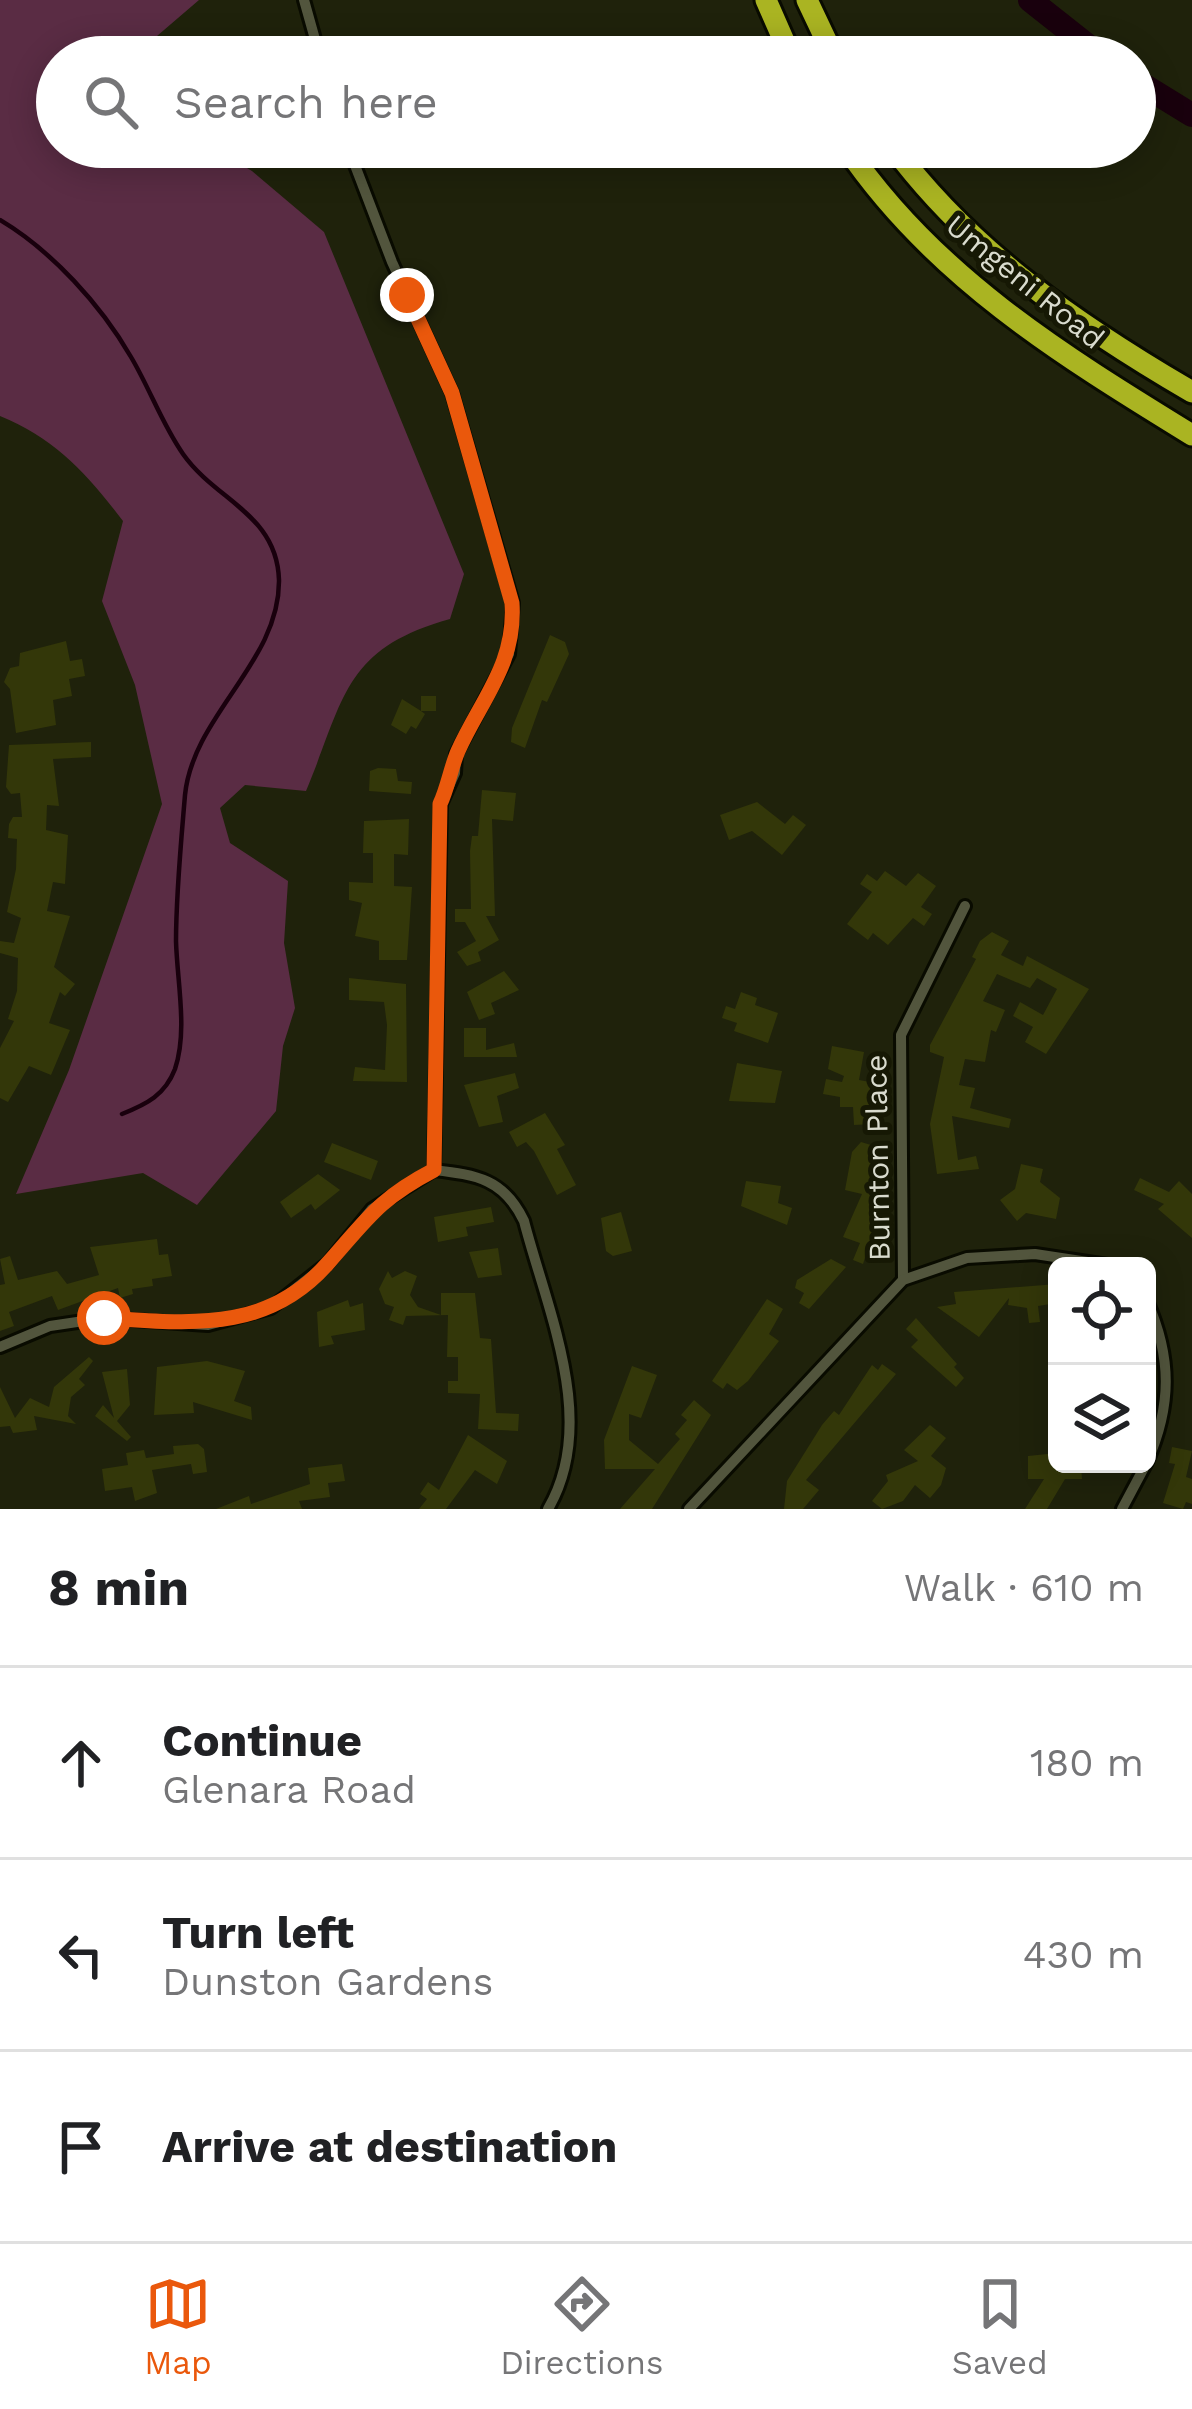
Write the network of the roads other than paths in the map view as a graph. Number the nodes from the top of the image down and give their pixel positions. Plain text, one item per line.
1 (304, 0) edge
2 (766, 0) edge
3 (807, 0) edge
4 (314, 36) edge
5 (782, 36) edge
6 (824, 36) edge
7 (356, 168) edge
8 (862, 168) edge
9 (909, 168) edge
10 (1192, 392) edge
11 (1192, 435) edge
12 (964, 906) dead end
13 (434, 1170) junction
14 (1055, 1257) edge
15 (903, 1280) junction
16 (1156, 1328) edge
17 (0, 1347) edge
18 (1156, 1443) edge
19 (1142, 1473) edge
20 (548, 1509) edge
21 (689, 1509) edge
22 (1122, 1509) edge

1 - 4 street
2 - 5 highway
3 - 6 highway
7 - 13 street
8 - 11 highway, Umgeni Road
9 - 10 highway, Umgeni Road
12 - 15 street, Burnton Place
13 - 17 street
13 - 20 street
14 - 15 street
15 - 21 street
16 - 18 street
19 - 22 street

